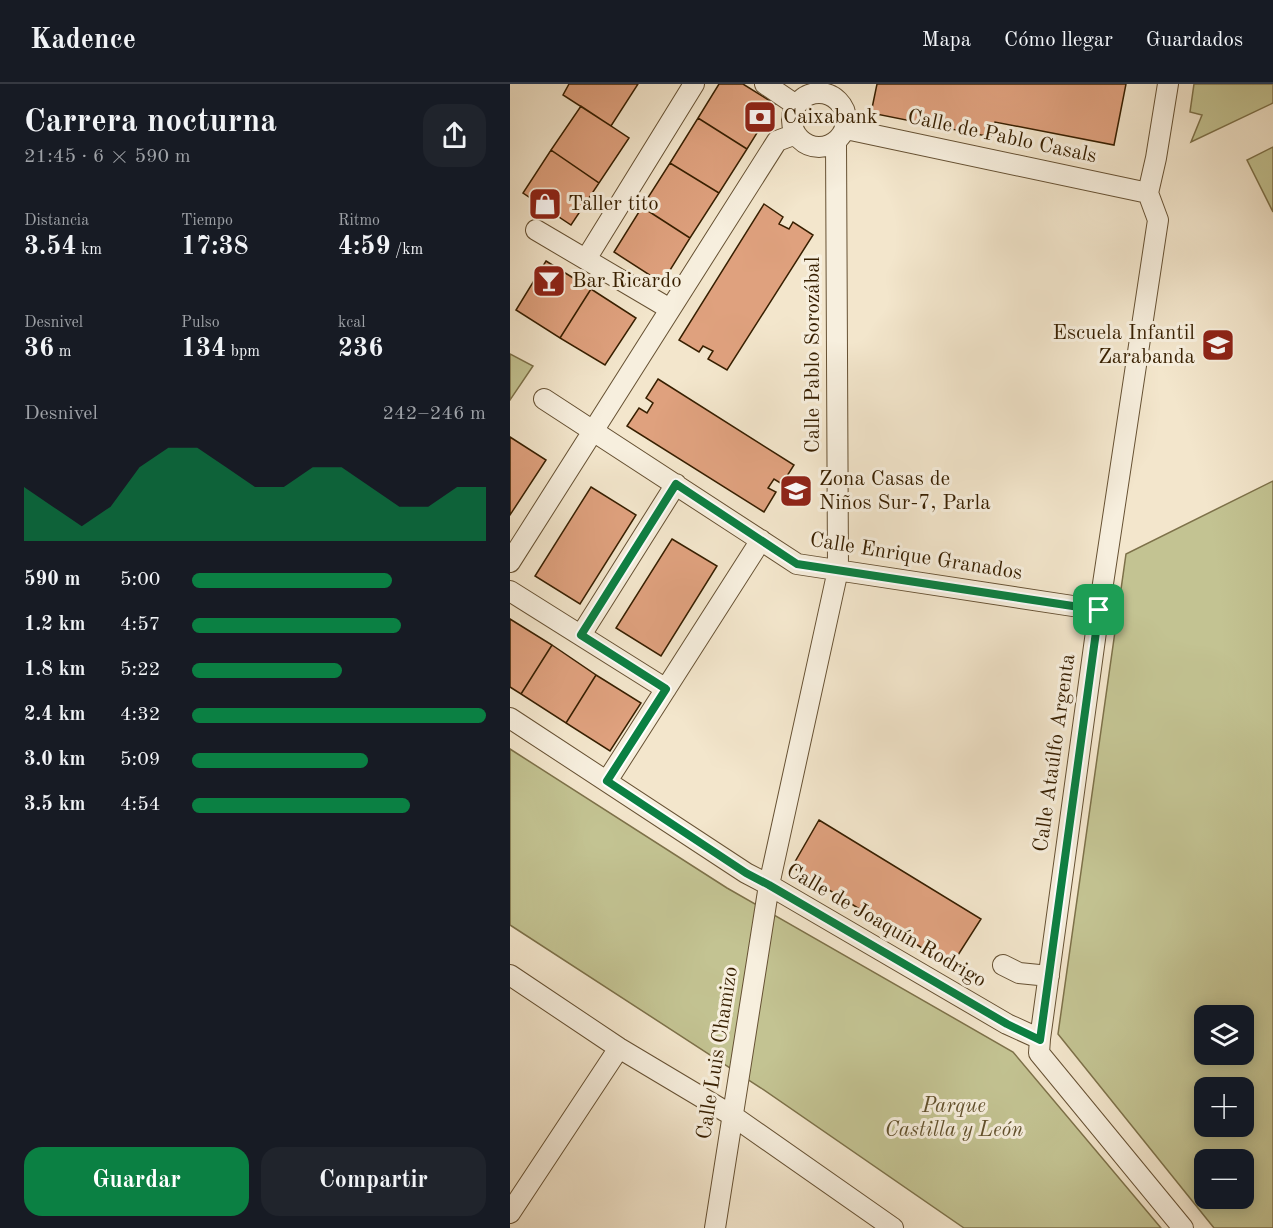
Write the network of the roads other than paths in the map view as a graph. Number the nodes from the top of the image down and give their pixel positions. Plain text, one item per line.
1 (694, 84) edge
2 (765, 84) edge
3 (1168, 84) edge
4 (831, 89) edge
5 (796, 105) junction
6 (796, 134) junction
7 (841, 135) junction
8 (1149, 193) junction
9 (536, 230) dead end
10 (586, 259) junction
11 (670, 309) junction
12 (544, 399) dead end
13 (594, 430) junction
14 (676, 484) junction
15 (760, 540) junction
16 (510, 562) edge
17 (838, 570) junction
18 (510, 591) edge
19 (1099, 610) junction
20 (581, 635) junction
21 (666, 689) junction
22 (510, 718) edge
23 (607, 781) junction
24 (769, 885) junction
25 (1004, 965) dead end
26 (510, 975) edge
27 (1049, 976) junction
28 (1040, 1040) junction
29 (619, 1048) junction
30 (733, 1116) junction
31 (510, 1213) edge
32 (715, 1228) edge
33 (893, 1228) edge
34 (1183, 1228) edge

1 - 10 street
2 - 5 street
3 - 8 street, Calle Ataúlfo Argenta
4 - 5 street
4 - 7 street
5 - 6 street
6 - 7 street
6 - 11 street
7 - 8 street, Calle de Pablo Casals
7 - 17 street, Calle Pablo Sorozábal
8 - 19 street, Calle Ataúlfo Argenta
9 - 10 street
10 - 11 street
11 - 13 street
12 - 13 street, Calle Enrique Granados
13 - 14 street, Calle Enrique Granados
13 - 16 street
14 - 15 street, Calle Enrique Granados
14 - 20 street
15 - 17 street, Calle Enrique Granados
15 - 21 street
17 - 19 street, Calle Enrique Granados
17 - 24 street, Calle Pablo Sorozábal
18 - 20 street
19 - 27 street, Calle Ataúlfo Argenta
20 - 21 street
21 - 23 street
22 - 23 street, Calle de Joaquín Rodrigo
23 - 24 street, Calle de Joaquín Rodrigo
24 - 28 street, Calle de Joaquín Rodrigo
24 - 30 street, Calle Luis Chamizo
25 - 27 street
26 - 29 street
27 - 28 street, Calle Ataúlfo Argenta
28 - 34 street
29 - 30 street
29 - 31 street
30 - 32 street, Calle Luis Chamizo
30 - 33 street

